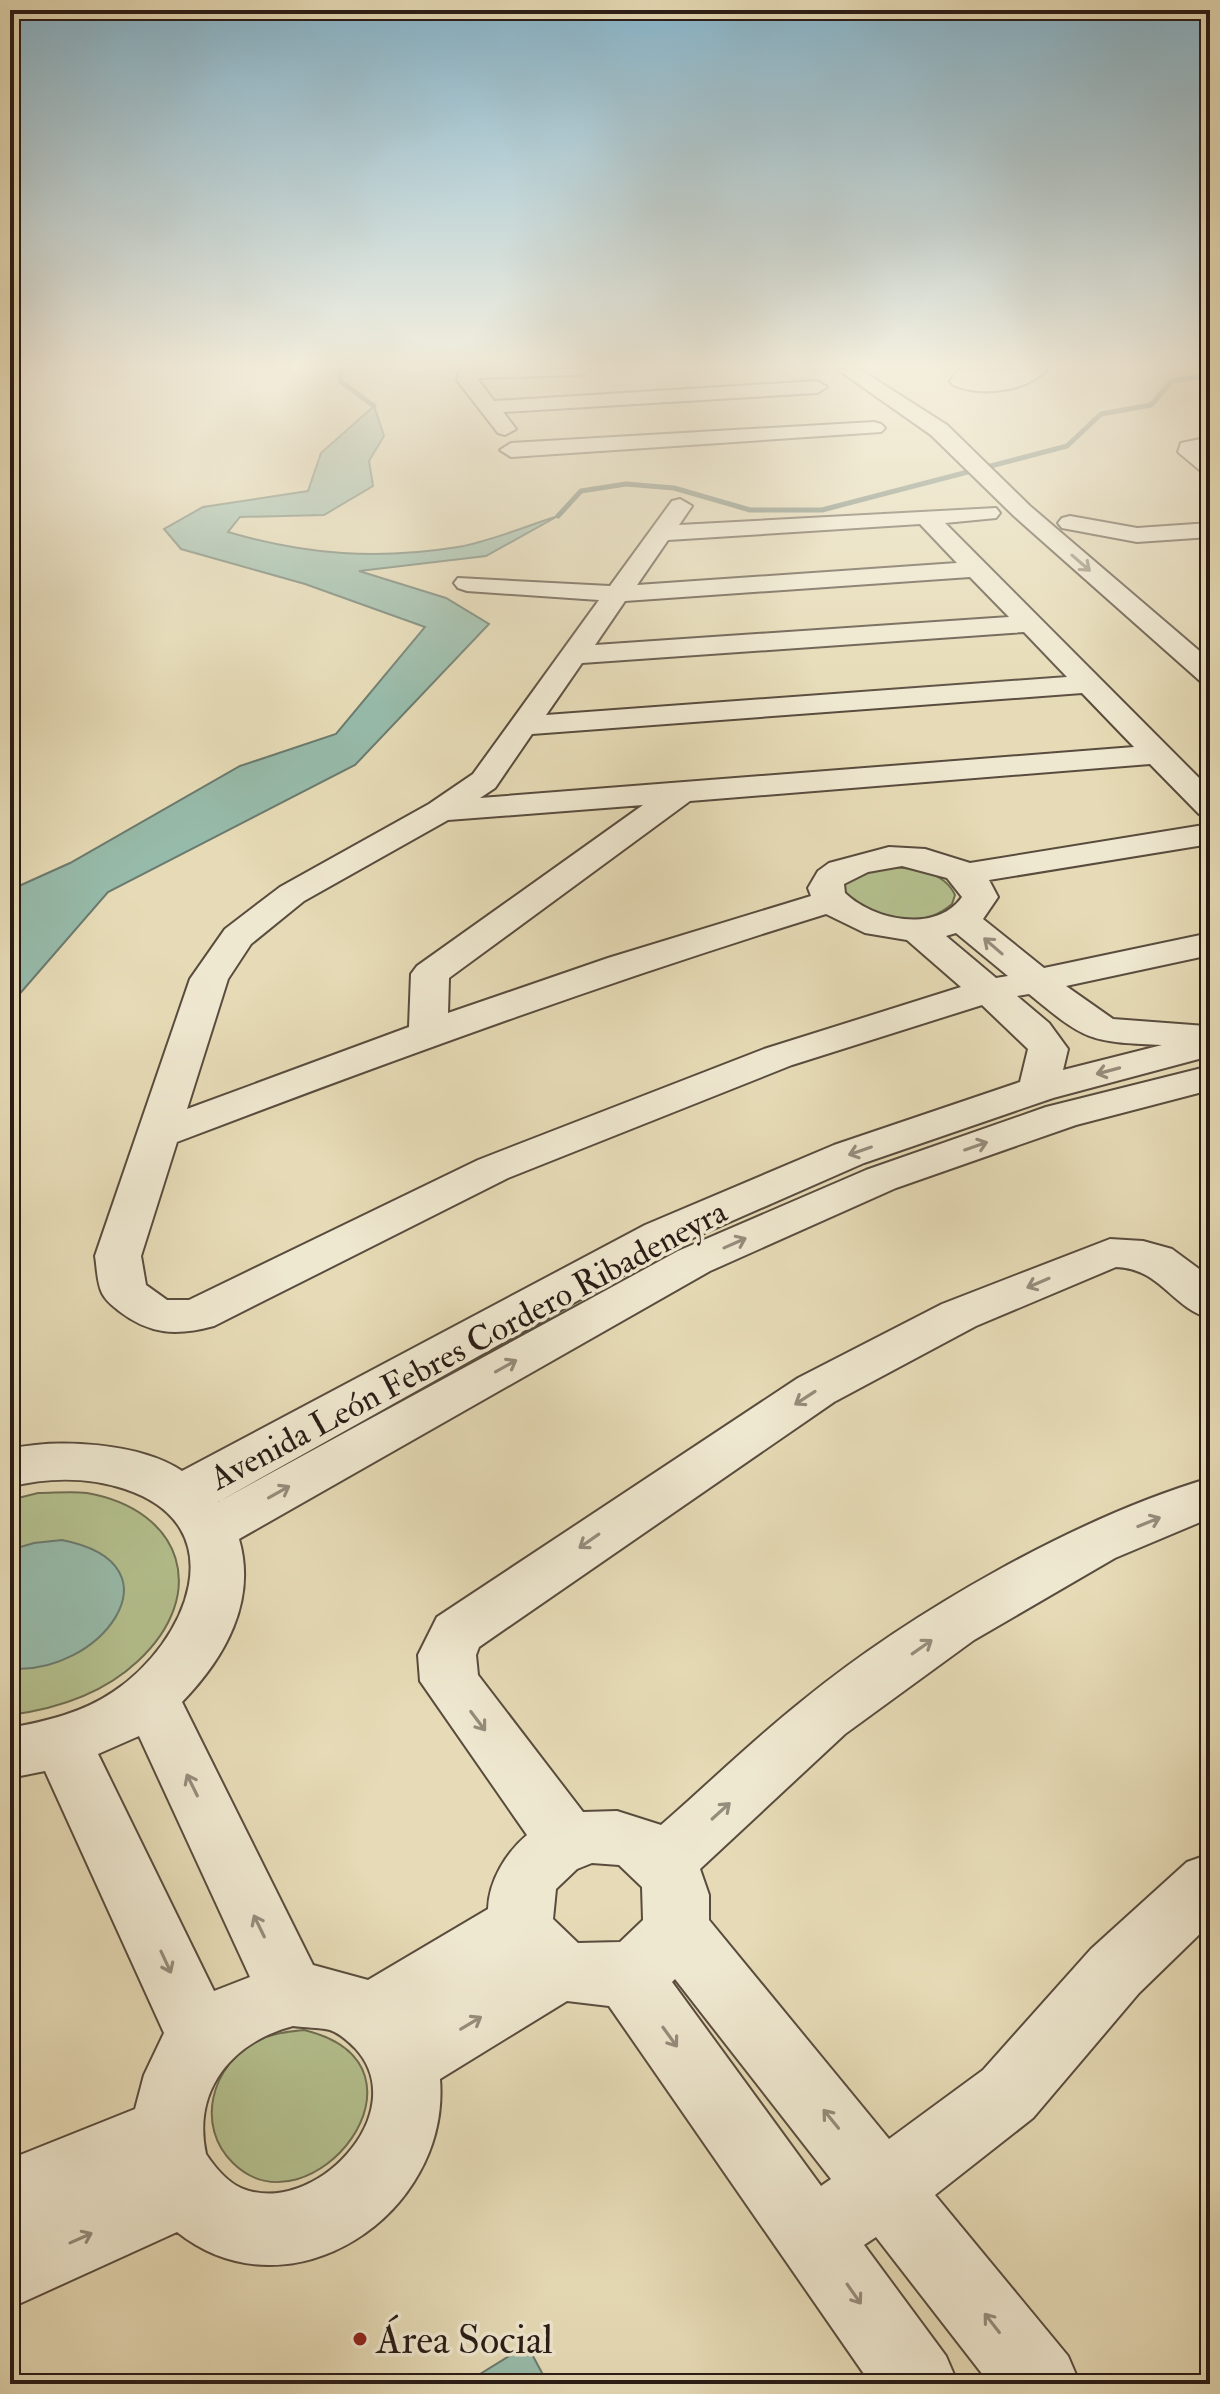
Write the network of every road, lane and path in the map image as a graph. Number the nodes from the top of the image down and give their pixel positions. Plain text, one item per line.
1 (1003, 481) edge
2 (1006, 484) junction
3 (988, 513) dead end
4 (926, 517) junction
5 (1070, 523) junction
6 (1210, 530) edge
7 (1210, 545) edge
8 (1142, 557) dead end
9 (976, 569) junction
10 (467, 583) dead end
11 (618, 594) junction
12 (1163, 600) dead end
13 (1029, 624) junction
14 (575, 655) junction
15 (1210, 675) edge
16 (1090, 684) junction
17 (524, 726) junction
18 (1159, 754) junction
19 (680, 793) junction
20 (1210, 807) edge
21 (441, 811) junction
22 (1210, 834) edge
23 (965, 874) junction
24 (833, 901) junction
25 (961, 919) junction
26 (915, 928) junction
27 (1210, 944) edge
28 (1031, 979) junction
29 (988, 991) junction
30 (428, 1033) junction
31 (1210, 1035) edge
32 (1210, 1044) edge
33 (1210, 1078) edge
34 (1039, 1089) junction
35 (160, 1134) junction
36 (1210, 1303) edge
37 (10, 1468) edge
38 (1210, 1497) edge
39 (197, 1513) junction
40 (150, 1697) junction
41 (36, 1748) edge
42 (568, 1841) junction
43 (1210, 1882) edge
44 (609, 1932) junction
45 (293, 1995) junction
46 (387, 2039) junction
47 (202, 2040) junction
48 (175, 2161) junction
49 (886, 2187) junction
50 (10, 2196) edge
51 (812, 2235) junction
52 (10, 2270) edge
53 (918, 2384) edge
54 (1040, 2384) edge

1 - 2 street
2 - 5 street
2 -> 15 street
3 - 4 street
4 - 9 street
4 - 11 street
5 - 6 street
5 - 12 street
7 - 8 street
9 - 11 street
9 - 13 street
10 - 11 street
11 - 14 street
13 - 14 street
13 - 16 street
14 - 17 street
16 - 17 street
16 - 18 street
17 - 21 street
18 - 19 street
18 - 20 street
19 - 21 street
19 - 30 street
21 - 35 street
22 - 23 street
23 - 24 street
23 - 25 street
24 - 26 street
24 - 30 street
25 - 26 street
28 -> 25 street
26 - 29 street
27 - 28 street
28 - 29 street
28 - 31 street
29 - 34 street
29 - 35 street
30 - 35 street
32 -> 34 street, Avenida León Febres Cordero Ribadeneyra
39 -> 33 street, Avenida León Febres Cordero Ribadeneyra
34 -> 39 street, Avenida León Febres Cordero Ribadeneyra
36 -> 42 street
37 - 39 street
44 -> 38 street
39 - 40 street
40 - 41 street
45 -> 40 street
41 -> 47 street
42 - 44 street
42 - 44 street
43 - 49 street
44 - 46 street
49 -> 44 street
44 -> 51 street
45 - 46 street
45 - 47 street
46 - 48 street
47 - 48 street
48 - 50 street
52 -> 48 street
49 - 51 street
54 -> 49 street
51 -> 53 street

